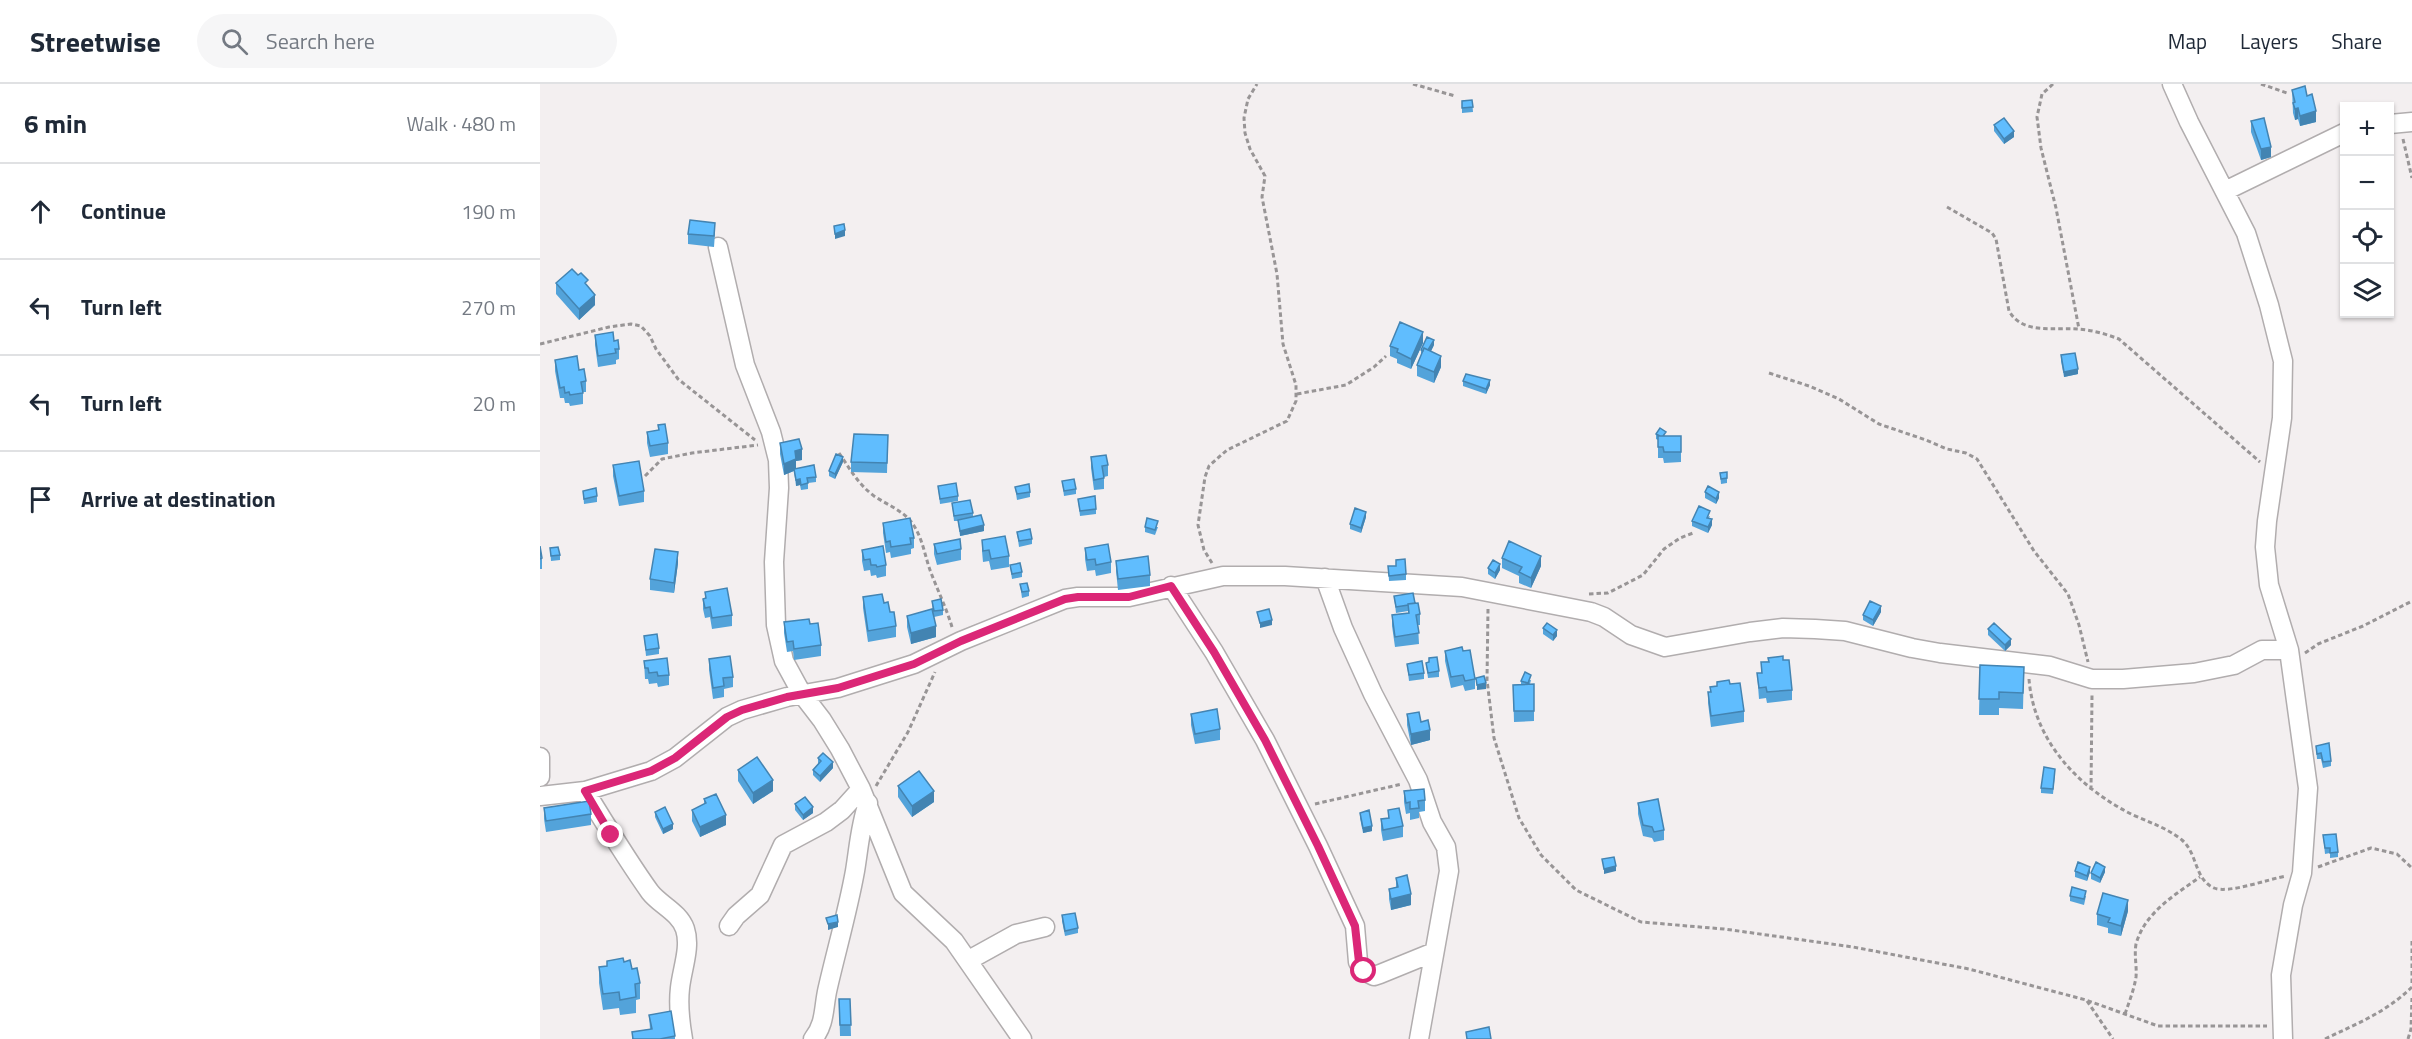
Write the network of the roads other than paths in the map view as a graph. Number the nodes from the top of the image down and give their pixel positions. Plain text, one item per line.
1 (2172, 84) edge
2 (2340, 135) edge
3 (2225, 191) junction
4 (718, 247) dead end
5 (1325, 578) junction
6 (1171, 586) junction
7 (2290, 656) junction
8 (802, 694) junction
9 (540, 757) edge
10 (540, 777) edge
11 (585, 791) junction
12 (540, 796) edge
13 (864, 796) junction
14 (729, 926) dead end
15 (1045, 927) dead end
16 (1434, 952) junction
17 (969, 960) junction
18 (2282, 1033) edge
19 (682, 1039) edge
20 (813, 1039) edge
21 (1022, 1039) edge
22 (1419, 1039) edge

1 - 3 street
2 - 3 street
3 - 7 street
4 - 8 street
5 - 6 street
5 - 7 street
5 - 16 street
6 - 8 street
6 - 16 street
7 - 18 street
8 - 11 street
8 - 13 street
9 - 10 street
11 - 12 street
11 - 19 street
13 - 14 street
13 - 17 street
13 - 20 street
15 - 17 street
16 - 22 street
17 - 21 street

